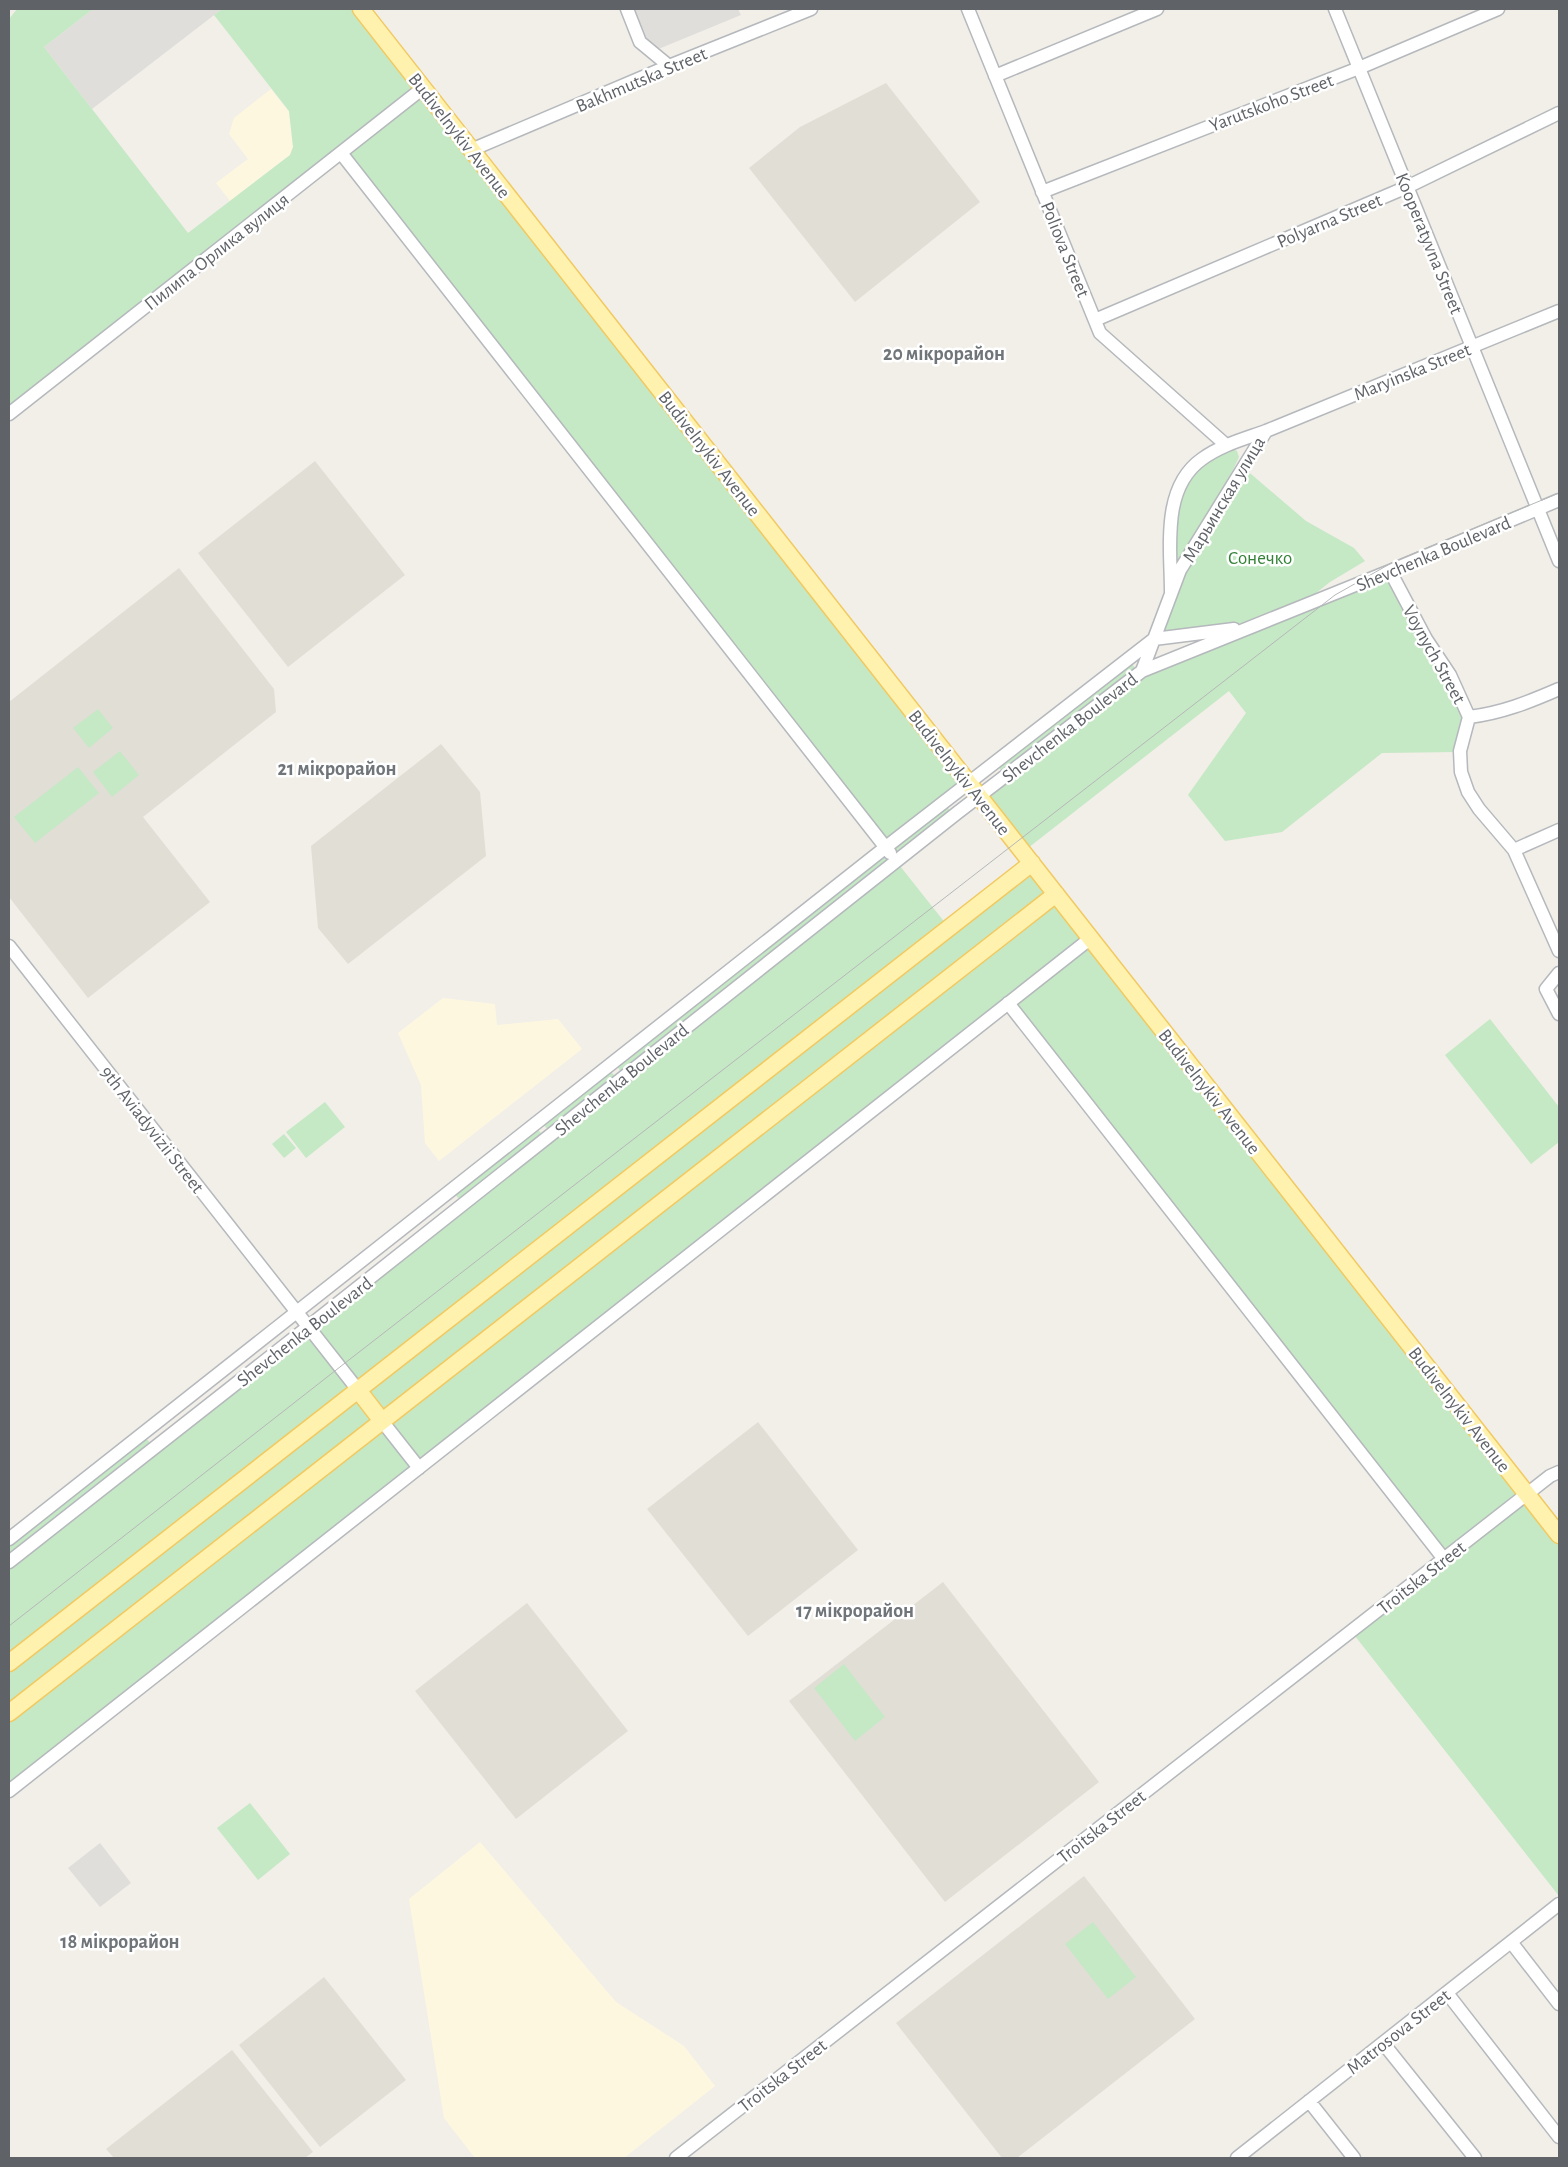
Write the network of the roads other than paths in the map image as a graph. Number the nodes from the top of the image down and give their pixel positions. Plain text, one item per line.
1 (361, 9) edge
2 (627, 9) edge
3 (811, 9) edge
4 (968, 9) edge
5 (1157, 9) edge
6 (1335, 9) edge
7 (1498, 9) edge
8 (669, 66) junction
9 (1359, 68) junction
10 (995, 76) junction
11 (423, 88) junction
12 (1559, 112) edge
13 (472, 150) junction
14 (341, 153) junction
15 (1407, 187) junction
16 (1042, 192) junction
17 (1559, 311) edge
18 (1094, 320) junction
19 (1472, 346) junction
20 (9, 414) edge
21 (1266, 431) junction
22 (1226, 445) junction
23 (1559, 500) edge
24 (1538, 509) junction
25 (1559, 561) edge
26 (1390, 572) junction
27 (1171, 592) junction
28 (1252, 627) junction
29 (1154, 639) junction
30 (1142, 670) junction
31 (1559, 689) edge
32 (1469, 716) junction
33 (968, 783) junction
34 (979, 796) junction
35 (1559, 830) edge
36 (886, 847) junction
37 (1514, 850) junction
38 (897, 861) junction
39 (1032, 863) junction
40 (1056, 894) junction
41 (1091, 938) junction
42 (9, 946) edge
43 (1559, 951) edge
44 (1559, 973) edge
45 (1008, 1003) junction
46 (1559, 1014) edge
47 (449, 1193) junction
48 (461, 1207) junction
49 (297, 1313) junction
50 (308, 1328) junction
51 (358, 1390) junction
52 (382, 1421) junction
53 (146, 1432) junction
54 (157, 1446) junction
55 (419, 1468) junction
56 (1559, 1472) edge
57 (1527, 1494) junction
58 (1559, 1536) edge
59 (9, 1539) edge
60 (1444, 1559) junction
61 (9, 1562) edge
62 (9, 1663) edge
63 (9, 1713) edge
64 (9, 1791) edge
65 (1559, 1904) edge
66 (1512, 1942) junction
67 (1447, 1993) junction
68 (1559, 2004) edge
69 (1383, 2043) junction
70 (1310, 2101) junction
71 (1559, 2137) edge
72 (676, 2158) edge
73 (1238, 2158) edge
74 (1354, 2158) edge
75 (1475, 2158) edge

1 - 11 main road, Budivelnykiv Avenue
2 - 8 street
3 - 8 street, Bakhmutska Street
4 - 10 street, Poliova Street
5 - 10 street
6 - 9 street, Kooperatyvna Street
7 - 9 street, Yarutskoho Street
8 - 13 street, Bakhmutska Street
9 - 15 street, Kooperatyvna Street
9 - 16 street, Yarutskoho Street
10 - 16 street, Poliova Street
11 - 13 main road, Budivelnykiv Avenue
11 - 14 street, Пилипа Орлика вулиця
12 - 15 street, Polyarna Street
13 - 33 main road, Budivelnykiv Avenue
14 - 20 street, Пилипа Орлика вулиця
14 - 36 street
15 - 18 street, Polyarna Street
15 - 19 street, Kooperatyvna Street
16 - 18 street, Poliova Street
17 - 19 street, Maryinska Street
18 - 22 street, Poliova Street
19 - 21 street, Maryinska Street
19 - 24 street, Kooperatyvna Street
21 - 22 street, Марьинская улица
21 - 27 street, Марьинская улица
22 - 27 street, Марьинская улица
23 - 24 street, Shevchenka Boulevard
24 - 25 street, Kooperatyvna Street
24 - 26 street, Shevchenka Boulevard
26 - 28 street, Shevchenka Boulevard
26 - 32 street, Voynych Street
27 - 29 street, Марьинская улица
28 - 29 street, Shevchenka Boulevard
28 - 30 street, Shevchenka Boulevard
29 - 30 street, Марьинская улица
29 - 33 street, Shevchenka Boulevard
30 - 34 street, Shevchenka Boulevard
31 - 32 street
32 - 37 street, Voynych Street
33 - 34 main road, Budivelnykiv Avenue
33 - 36 street, Shevchenka Boulevard
34 - 38 street, Shevchenka Boulevard
34 - 39 main road, Budivelnykiv Avenue
35 - 37 street
36 - 38 street
36 - 47 street, Shevchenka Boulevard
37 - 43 street, Voynych Street
38 - 48 street, Shevchenka Boulevard
39 - 40 main road, Budivelnykiv Avenue
39 - 51 main road
40 - 41 main road, Budivelnykiv Avenue
40 - 52 main road
41 - 45 street
41 - 57 main road, Budivelnykiv Avenue
42 - 49 street, 9th Aviadyvizii Street
44 - 46 street
45 - 55 street
45 - 60 street
47 - 48 street
47 - 49 street, Shevchenka Boulevard
48 - 50 street, Shevchenka Boulevard
49 - 50 street, 9th Aviadyvizii Street
49 - 53 street, Shevchenka Boulevard
50 - 51 street, 9th Aviadyvizii Street
50 - 54 street, Shevchenka Boulevard
51 - 52 main road
51 - 62 main road
52 - 55 street
52 - 63 main road
53 - 54 street
53 - 59 street, Shevchenka Boulevard
54 - 61 street, Shevchenka Boulevard
55 - 64 street
56 - 57 street, Troitska Street
57 - 58 main road, Budivelnykiv Avenue
57 - 60 street, Troitska Street
60 - 72 street, Troitska Street
65 - 66 street, Matrosova Street
66 - 67 street, Matrosova Street
66 - 68 street
67 - 69 street, Matrosova Street
67 - 71 street
69 - 70 street, Matrosova Street
69 - 75 street
70 - 73 street, Matrosova Street
70 - 74 street

